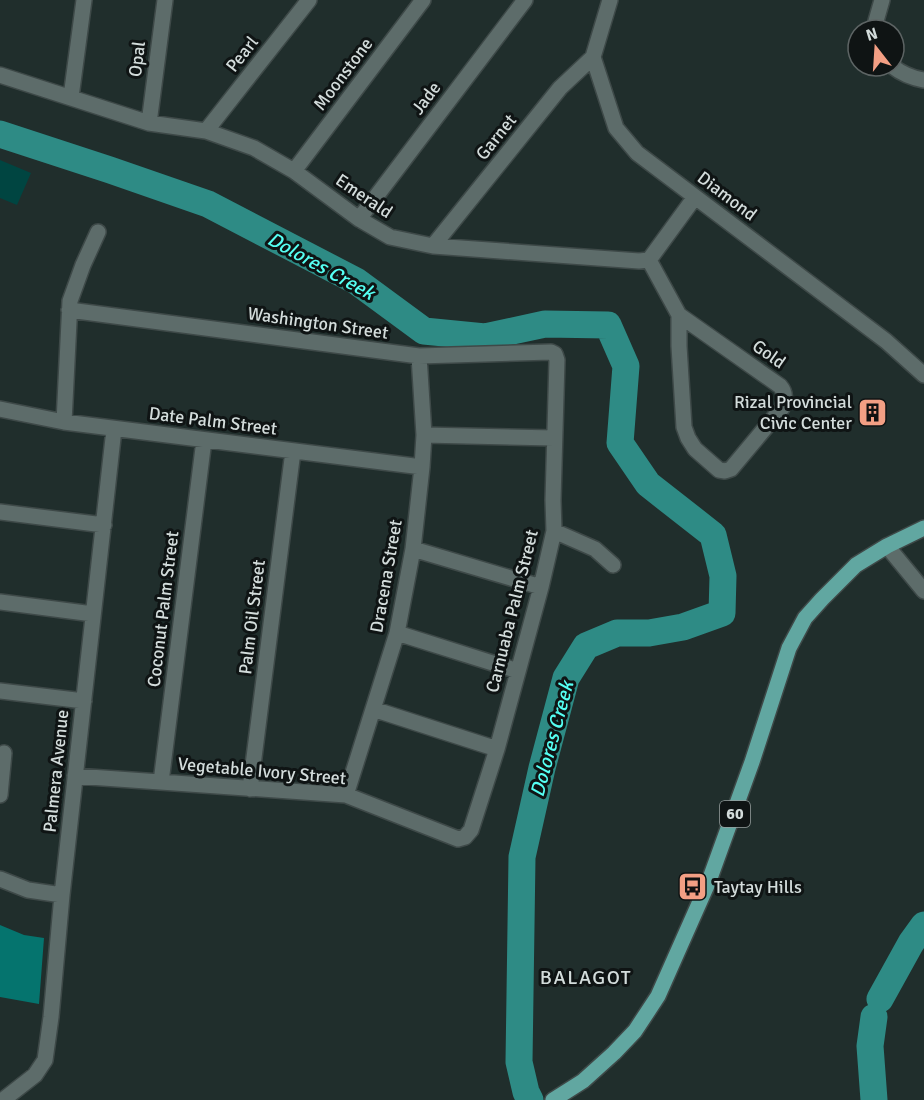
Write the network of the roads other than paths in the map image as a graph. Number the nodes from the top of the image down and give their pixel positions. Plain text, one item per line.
1 (84, 0) edge
2 (165, 0) edge
3 (309, 0) edge
4 (423, 0) edge
5 (525, 0) edge
6 (610, 0) edge
7 (882, 0) edge
8 (877, 18) edge
9 (593, 57) junction
10 (0, 75) edge
11 (906, 75) edge
12 (924, 80) edge
13 (71, 97) junction
14 (149, 123) junction
15 (206, 131) junction
16 (294, 171) junction
17 (695, 197) junction
18 (359, 219) junction
19 (98, 232) dead end
20 (433, 246) junction
21 (649, 260) junction
22 (69, 310) junction
23 (679, 315) junction
24 (419, 356) junction
25 (557, 360) joint
26 (924, 375) edge
27 (0, 409) edge
28 (64, 422) junction
29 (114, 429) junction
30 (424, 435) junction
31 (554, 438) junction
32 (204, 440) junction
33 (293, 451) junction
34 (422, 467) junction
35 (0, 512) edge
36 (104, 525) junction
37 (924, 528) edge
38 (554, 531) junction
39 (887, 546) junction
40 (412, 549) junction
41 (613, 565) dead end
42 (541, 587) junction
43 (924, 591) edge
44 (0, 602) edge
45 (93, 614) junction
46 (397, 633) junction
47 (518, 671) junction
48 (0, 691) edge
49 (84, 701) junction
50 (373, 709) junction
51 (497, 749) junction
52 (4, 753) dead end
53 (75, 776) junction
54 (161, 782) junction
55 (250, 789) junction
56 (0, 795) edge
57 (346, 795) junction
58 (471, 830) joint
59 (0, 879) edge
60 (62, 895) junction
61 (3, 1100) edge
62 (553, 1100) edge

1 - 13 street
2 - 14 street, Opal
3 - 15 street, Pearl
4 - 16 street, Moonstone
5 - 18 street, Jade
6 - 9 street
7 - 8 street
9 - 17 street, Diamond
9 - 20 street, Garnet
10 - 13 street, Emerald
11 - 12 street
13 - 14 street, Emerald
14 - 15 street, Emerald
15 - 16 street, Emerald
16 - 18 street, Emerald
17 - 21 street
17 - 26 street, Diamond
18 - 20 street, Emerald
19 - 22 street
20 - 21 street, Emerald
21 - 23 street, Gold
22 - 24 street, Washington Street
22 - 28 street
23 - 23 street, Gold
24 - 25 street, Washington Street
24 - 30 street, Dracena Street
25 - 31 street, Carnuaba Palm Street
27 - 28 street, Date Palm Street
28 - 29 street, Date Palm Street
29 - 32 street, Date Palm Street
29 - 36 street, Palmera Avenue
30 - 31 street
30 - 34 street, Dracena Street
31 - 38 street, Carnuaba Palm Street
32 - 33 street, Date Palm Street
32 - 54 street, Coconut Palm Street
33 - 34 street, Date Palm Street
33 - 55 street, Palm Oil Street
34 - 40 street, Dracena Street
35 - 36 street
36 - 45 street, Palmera Avenue
37 - 39 main road, 60
38 - 41 street
38 - 42 street, Carnuaba Palm Street
39 - 43 street
39 - 62 main road, 60
40 - 42 street
40 - 46 street, Dracena Street
42 - 47 street, Carnuaba Palm Street
44 - 45 street
45 - 49 street, Palmera Avenue
46 - 47 street
46 - 50 street, Dracena Street
47 - 51 street, Carnuaba Palm Street
48 - 49 street
49 - 53 street, Palmera Avenue
50 - 51 street
50 - 57 street, Dracena Street
51 - 58 street, Carnuaba Palm Street
52 - 56 street
53 - 54 street, Vegetable Ivory Street
53 - 60 street, Palmera Avenue
54 - 55 street, Vegetable Ivory Street
55 - 57 street, Vegetable Ivory Street
57 - 58 street, Vegetable Ivory Street
59 - 60 street
60 - 61 street, Palmera Avenue

